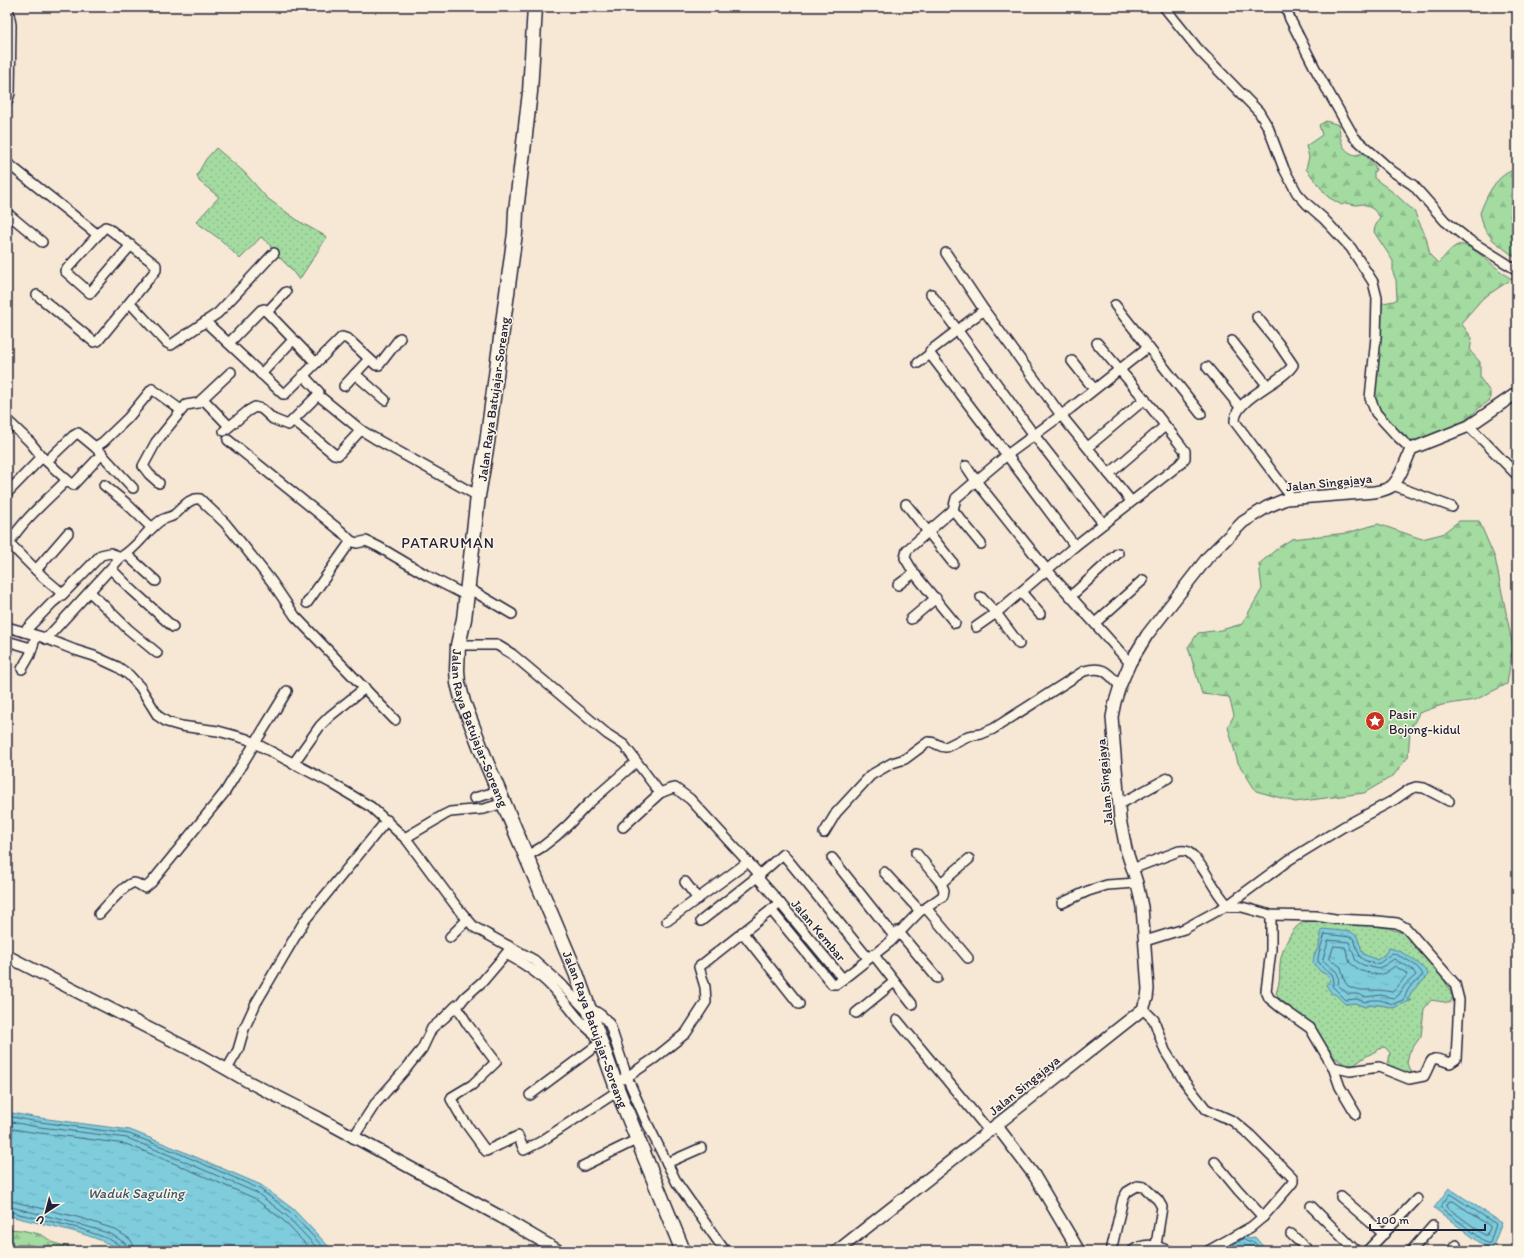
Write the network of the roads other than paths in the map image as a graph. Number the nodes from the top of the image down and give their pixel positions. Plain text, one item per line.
1 (8, 7) edge
2 (535, 7) edge
3 (1164, 7) edge
4 (1286, 7) edge
5 (7, 102) edge
6 (7, 170) edge
7 (7, 213) edge
8 (98, 235) junction
9 (42, 242) dead end
10 (131, 245) junction
11 (274, 253) dead end
12 (946, 253) dead end
13 (1517, 270) edge
14 (286, 292) dead end
15 (931, 294) dead end
16 (37, 295) dead end
17 (130, 303) junction
18 (1114, 305) dead end
19 (984, 310) junction
20 (266, 312) junction
21 (1257, 317) dead end
22 (206, 321) junction
23 (956, 330) junction
24 (400, 338) dead end
25 (294, 340) junction
26 (1232, 341) dead end
27 (229, 343) junction
28 (1097, 343) dead end
29 (1148, 347) junction
30 (930, 354) junction
31 (369, 359) junction
32 (1072, 362) dead end
33 (316, 363) junction
34 (918, 363) dead end
35 (1207, 367) dead end
36 (1119, 369) junction
37 (231, 372) dead end
38 (261, 374) junction
39 (355, 374) junction
40 (303, 375) junction
41 (1266, 385) junction
42 (344, 386) dead end
43 (1094, 389) junction
44 (1517, 393) edge
45 (318, 395) junction
46 (203, 399) junction
47 (1145, 399) junction
48 (385, 400) dead end
49 (1240, 407) junction
50 (181, 410) junction
51 (1201, 414) dead end
52 (1061, 415) junction
53 (7, 420) edge
54 (294, 421) junction
55 (1165, 426) junction
56 (1470, 426) junction
57 (361, 430) junction
58 (1034, 435) junction
59 (228, 440) dead end
60 (95, 447) junction
61 (1088, 447) junction
62 (1411, 449) junction
63 (102, 454) junction
64 (1007, 455) junction
65 (45, 459) junction
66 (966, 466) dead end
67 (1109, 474) junction
68 (1517, 475) edge
69 (67, 480) junction
70 (976, 481) junction
71 (159, 483) dead end
72 (104, 485) dead end
73 (1393, 485) junction
74 (133, 488) dead end
75 (7, 493) edge
76 (478, 496) junction
77 (1292, 498) junction
78 (1131, 501) junction
79 (906, 504) dead end
80 (1452, 507) dead end
81 (953, 510) junction
82 (1103, 523) junction
83 (152, 528) junction
84 (928, 532) junction
85 (68, 533) dead end
86 (351, 541) junction
87 (8, 542) edge
88 (981, 544) dead end
89 (1075, 546) junction
90 (1118, 553) dead end
91 (124, 556) junction
92 (953, 563) dead end
93 (111, 569) junction
94 (36, 570) junction
95 (1047, 570) junction
96 (914, 573) junction
97 (1143, 580) dead end
98 (156, 581) dead end
99 (898, 585) dead end
100 (90, 592) junction
101 (467, 592) junction
102 (1021, 592) junction
103 (63, 594) junction
104 (1071, 596) junction
105 (981, 597) dead end
106 (936, 598) junction
107 (307, 603) dead end
108 (996, 613) junction
109 (512, 614) dead end
110 (1040, 614) dead end
111 (911, 619) dead end
112 (955, 623) dead end
113 (1095, 623) junction
114 (7, 627) edge
115 (173, 627) dead end
116 (976, 627) dead end
117 (24, 632) junction
118 (36, 636) junction
119 (46, 639) junction
120 (7, 641) edge
121 (1019, 644) dead end
122 (458, 645) junction
123 (31, 648) junction
124 (157, 653) dead end
125 (1130, 663) junction
126 (22, 669) dead end
127 (1120, 686) junction
128 (365, 688) junction
129 (287, 691) dead end
130 (396, 720) dead end
131 (256, 744) junction
132 (636, 762) junction
133 (293, 764) junction
134 (1168, 778) dead end
135 (660, 793) junction
136 (501, 797) junction
137 (474, 798) dead end
138 (1449, 801) dead end
139 (1118, 805) junction
140 (387, 820) junction
141 (623, 827) dead end
142 (824, 833) dead end
143 (405, 838) junction
144 (916, 853) dead end
145 (527, 856) junction
146 (832, 858) dead end
147 (969, 859) dead end
148 (748, 862) junction
149 (1132, 869) junction
150 (884, 872) dead end
151 (758, 876) junction
152 (685, 882) dead end
153 (941, 883) junction
154 (1137, 883) junction
155 (698, 899) junction
156 (780, 903) junction
157 (1062, 903) dead end
158 (1228, 905) junction
159 (923, 909) junction
160 (771, 910) junction
161 (99, 914) dead end
162 (1271, 915) junction
163 (467, 920) junction
164 (667, 921) dead end
165 (701, 921) dead end
166 (742, 932) junction
167 (896, 933) junction
168 (450, 936) dead end
169 (1145, 941) junction
170 (508, 951) junction
171 (7, 956) edge
172 (871, 956) junction
173 (968, 958) dead end
174 (937, 978) dead end
175 (843, 979) junction
176 (894, 982) junction
177 (799, 1004) dead end
178 (912, 1004) dead end
179 (457, 1005) junction
180 (1143, 1009) junction
181 (856, 1013) dead end
182 (591, 1015) junction
183 (897, 1020) dead end
184 (599, 1038) junction
185 (1333, 1067) junction
186 (227, 1069) junction
187 (621, 1082) junction
188 (530, 1095) dead end
189 (1356, 1114) dead end
190 (992, 1128) junction
191 (353, 1138) junction
192 (638, 1139) junction
193 (701, 1148) dead end
194 (1215, 1162) dead end
195 (668, 1163) junction
196 (583, 1166) dead end
197 (1341, 1197) dead end
198 (1417, 1199) dead end
199 (1311, 1206) dead end
200 (1263, 1217) junction
201 (1433, 1226) dead end
202 (1291, 1234) dead end
203 (1384, 1234) junction
204 (1156, 1245) junction
205 (559, 1251) edge
206 (683, 1251) edge
207 (725, 1251) edge
208 (837, 1251) edge
209 (1079, 1251) edge
210 (1111, 1251) edge
211 (1132, 1251) edge
212 (1169, 1251) edge
213 (1208, 1251) edge
214 (1309, 1251) edge
215 (1356, 1251) edge
216 (1367, 1251) edge
217 (1411, 1251) edge

1 - 5 street
2 - 76 highway, Jalan Raya Batujajar-Soreang
3 - 62 street
4 - 13 street
6 - 8 street
7 - 9 street
8 - 10 street
8 - 10 street
10 - 17 street
11 - 22 street
12 - 19 street
14 - 20 street
15 - 23 street
16 - 17 street
17 - 22 street
18 - 29 street
19 - 23 street
19 - 52 street
20 - 25 street
20 - 27 street
21 - 41 street
22 - 27 street
23 - 30 street
23 - 58 street
24 - 31 street
25 - 33 street
25 - 38 street
26 - 41 street
27 - 38 street
28 - 36 street
29 - 36 street
29 - 51 street
30 - 34 street
30 - 64 street
31 - 33 street
31 - 39 street
32 - 43 street
33 - 40 street
35 - 49 street
36 - 43 street
36 - 47 street
37 - 46 street
38 - 40 street
39 - 42 street
39 - 48 street
40 - 45 street
41 - 49 street
43 - 52 street
44 - 56 street
45 - 54 street
45 - 57 street
46 - 50 street
46 - 54 street
47 - 55 street
47 - 61 street
49 - 77 street
50 - 60 street
50 - 71 street
52 - 58 street
52 - 61 street
53 - 65 street
54 - 57 street
55 - 67 street
55 - 78 street
56 - 62 street
56 - 68 street
57 - 76 street
58 - 64 street
58 - 82 street
59 - 86 street
60 - 63 street
60 - 65 street
61 - 67 street
62 - 73 street
63 - 69 street
63 - 74 street
64 - 70 street
64 - 89 street
65 - 69 street
65 - 75 street
66 - 70 street
67 - 78 street
69 - 87 street
70 - 81 street
70 - 95 street
72 - 83 street
73 - 77 street, Jalan Singajaya
73 - 80 street
76 - 101 highway, Jalan Raya Batujajar-Soreang
77 - 125 street, Jalan Singajaya
78 - 82 street
79 - 84 street
81 - 84 street
81 - 88 street
82 - 89 street
83 - 91 street
83 - 128 street
84 - 92 street
84 - 96 street
85 - 94 street
86 - 101 street
86 - 107 street
87 - 94 street
89 - 95 street
90 - 104 street
91 - 93 street
91 - 98 street
91 - 103 street
93 - 100 street
93 - 115 street
94 - 103 street
95 - 102 street
95 - 104 street
96 - 99 street
96 - 106 street
97 - 113 street
100 - 119 street
100 - 124 street
101 - 109 street
101 - 122 highway, Jalan Raya Batujajar-Soreang
102 - 108 street
102 - 110 street
103 - 117 street
104 - 113 street
105 - 108 street
106 - 111 street
106 - 112 street
108 - 116 street
108 - 121 street
113 - 125 street
114 - 117 street
117 - 118 street
118 - 119 street
118 - 123 street
119 - 131 street
120 - 123 street
122 - 132 street
122 - 136 highway, Jalan Raya Batujajar-Soreang
123 - 126 street
125 - 127 street, Jalan Singajaya
127 - 139 street, Jalan Singajaya
127 - 142 street
128 - 130 street
128 - 133 street
129 - 131 street
131 - 133 street
131 - 161 street
132 - 135 street
132 - 145 street
133 - 140 street
134 - 139 street
135 - 141 street
135 - 148 street
136 - 137 street
136 - 143 street
136 - 145 highway, Jalan Raya Batujajar-Soreang
138 - 158 street
139 - 149 street, Jalan Singajaya
140 - 143 street
140 - 186 street
143 - 163 street
144 - 153 street
145 - 182 highway, Jalan Raya Batujajar-Soreang
146 - 167 street
147 - 153 street
148 - 151 street
148 - 155 street
149 - 154 street, Jalan Singajaya
149 - 158 street
150 - 159 street
151 - 156 street
151 - 165 street
151 - 172 street
152 - 155 street
153 - 159 street, Jalan Kembar
154 - 157 street
154 - 169 street, Jalan Singajaya
155 - 164 street
156 - 160 street, Jalan Kembar
156 - 175 street, Jalan Kembar
158 - 162 street
158 - 169 street
159 - 167 street, Jalan Kembar
159 - 173 street
160 - 166 street, Jalan Kembar
160 - 175 street
162 - 185 street
162 - 185 street
163 - 168 street
163 - 170 street
166 - 177 street
166 - 187 street, Jalan Kembar
167 - 172 street, Jalan Kembar
167 - 174 street
169 - 180 street, Jalan Singajaya
170 - 179 street
170 - 182 street
170 - 184 street
171 - 186 street
172 - 175 street, Jalan Kembar
172 - 176 street
176 - 178 street
176 - 181 street
179 - 187 street
179 - 191 street
180 - 190 street, Jalan Singajaya
180 - 200 street
182 - 184 highway, Jalan Raya Batujajar-Soreang
182 - 187 street
183 - 190 street
184 - 187 highway, Jalan Raya Batujajar-Soreang
184 - 188 street
185 - 189 street
186 - 191 street
187 - 192 highway, Jalan Raya Batujajar-Soreang
187 - 195 street
190 - 208 street, Jalan Singajaya
190 - 209 street
191 - 205 street
192 - 196 street
192 - 206 highway, Jalan Raya Batujajar-Soreang
193 - 195 street
194 - 200 street
195 - 207 street
197 - 203 street
198 - 203 street
199 - 215 street
200 - 213 street
201 - 217 street
202 - 214 street
203 - 216 street
204 - 210 street
204 - 211 street
204 - 212 street

